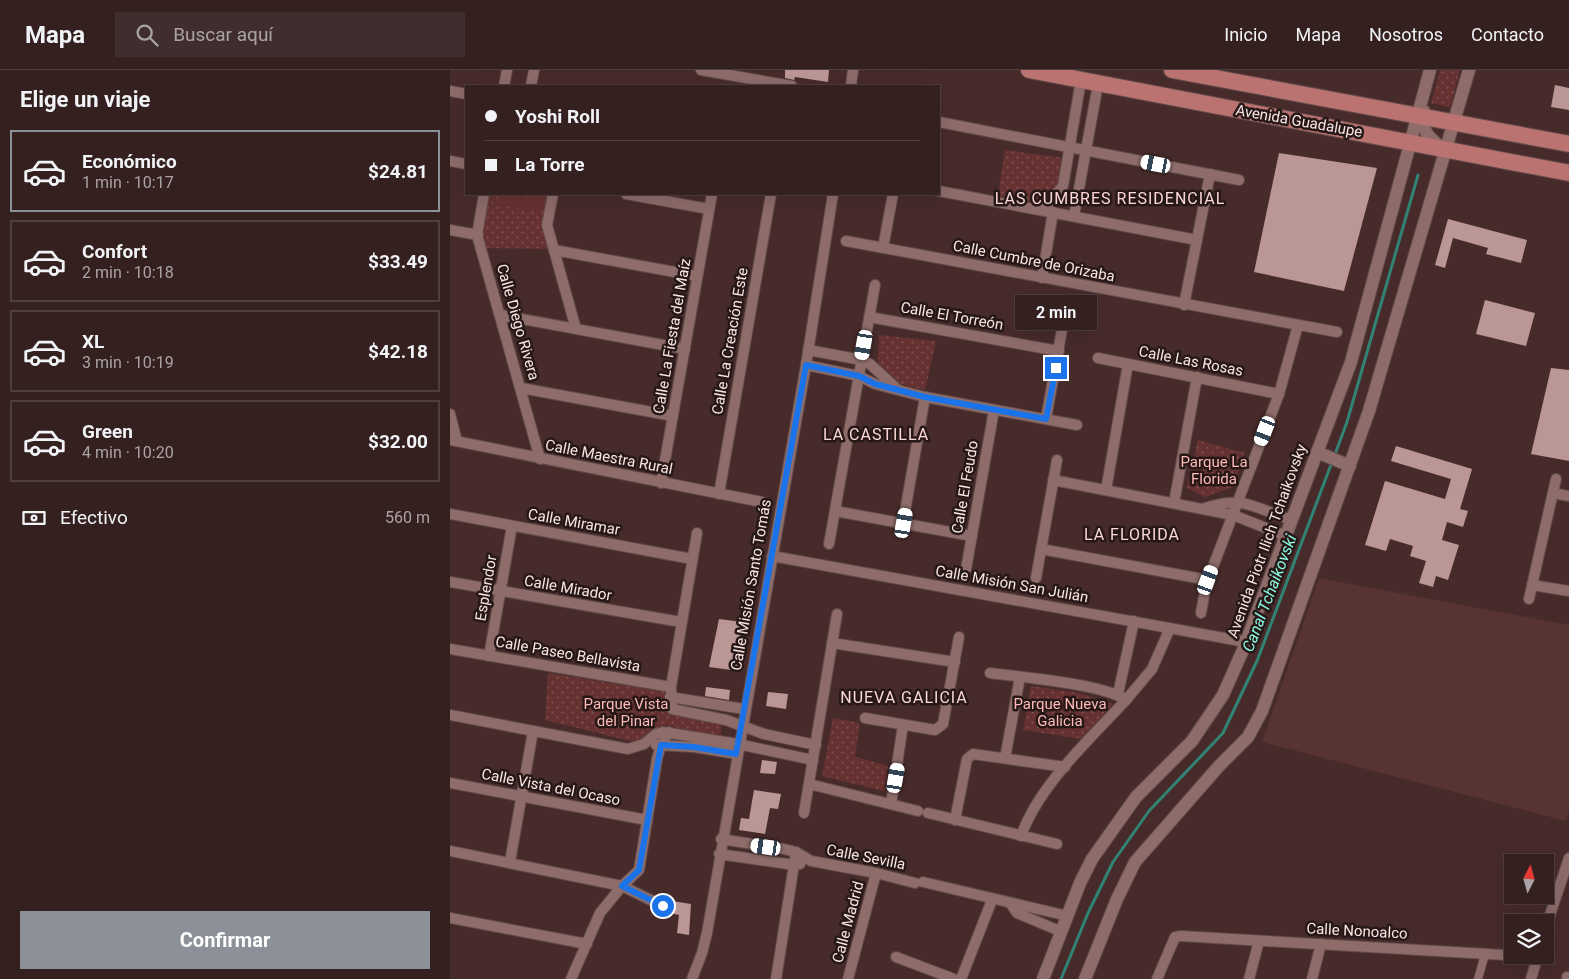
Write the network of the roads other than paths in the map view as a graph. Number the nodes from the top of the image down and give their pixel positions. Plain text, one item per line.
1 (506, 70) edge
2 (534, 70) edge
3 (701, 70) edge
4 (853, 70) edge
5 (1028, 70) edge
6 (1469, 70) edge
7 (1182, 71) edge
8 (1430, 73) edge
9 (1081, 80) junction
10 (1098, 84) junction
11 (504, 85) edge
12 (531, 85) edge
13 (786, 85) edge
14 (851, 85) edge
15 (450, 91) edge
16 (465, 94) edge
17 (1420, 117) junction
18 (940, 122) edge
19 (1454, 123) junction
20 (1411, 141) junction
21 (1569, 144) edge
22 (1069, 147) junction
23 (1444, 148) junction
24 (1084, 150) junction
25 (450, 161) edge
26 (465, 164) edge
27 (1569, 173) edge
28 (1210, 174) junction
29 (1239, 180) dead end
30 (1063, 186) junction
31 (1078, 189) junction
32 (940, 190) edge
33 (484, 195) edge
34 (553, 195) edge
35 (632, 195) edge
36 (712, 195) edge
37 (771, 195) edge
38 (833, 195) edge
39 (893, 195) edge
40 (709, 209) junction
41 (1042, 210) junction
42 (1053, 212) junction
43 (1074, 216) junction
44 (450, 230) edge
45 (478, 235) junction
46 (1197, 240) junction
47 (846, 241) dead end
48 (883, 248) junction
49 (554, 250) junction
50 (697, 276) junction
51 (1042, 278) junction
52 (875, 285) dead end
53 (1184, 305) junction
54 (500, 315) junction
55 (869, 316) junction
56 (1064, 318) dead end
57 (1298, 325) junction
58 (576, 329) junction
59 (1338, 332) dead end
60 (685, 349) junction
61 (808, 350) junction
62 (1058, 351) junction
63 (1098, 358) dead end
64 (862, 360) junction
65 (1128, 364) junction
66 (806, 365) junction
67 (859, 376) junction
68 (1197, 377) junction
69 (521, 388) junction
70 (897, 389) junction
71 (1279, 394) junction
72 (925, 397) junction
73 (994, 410) junction
74 (450, 414) edge
75 (673, 416) junction
76 (1046, 419) junction
77 (1077, 425) dead end
78 (454, 441) edge
79 (1321, 454) junction
80 (540, 459) junction
81 (1057, 460) dead end
82 (1344, 464) junction
83 (1556, 479) dead end
84 (1053, 480) junction
85 (661, 483) junction
86 (1106, 490) junction
87 (1553, 492) junction
88 (719, 494) junction
89 (1569, 496) edge
90 (1238, 501) junction
91 (762, 502) dead end
92 (1174, 504) junction
93 (1204, 509) junction
94 (835, 511) junction
95 (450, 514) edge
96 (1233, 515) junction
97 (1292, 520) junction
98 (904, 523) junction
99 (512, 526) junction
100 (697, 533) dead end
101 (972, 536) junction
102 (1286, 536) junction
103 (829, 544) dead end
104 (1041, 549) junction
105 (772, 556) junction
106 (692, 558) junction
107 (966, 569) dead end
108 (1036, 578) dead end
109 (1208, 580) junction
110 (450, 582) edge
111 (1532, 584) junction
112 (500, 591) junction
113 (1569, 591) edge
114 (1528, 599) dead end
115 (1201, 613) dead end
116 (837, 614) dead end
117 (1134, 621) junction
118 (681, 622) junction
119 (1170, 628) junction
120 (959, 637) dead end
121 (1246, 642) junction
122 (832, 643) junction
123 (450, 649) edge
124 (489, 656) junction
125 (955, 662) junction
126 (990, 673) dead end
127 (1020, 677) junction
128 (670, 692) junction
129 (1122, 697) junction
130 (744, 709) junction
131 (450, 715) edge
132 (865, 718) dead end
133 (742, 725) junction
134 (903, 725) junction
135 (533, 731) junction
136 (669, 732) junction
137 (644, 744) junction
138 (661, 745) junction
139 (816, 745) junction
140 (738, 749) junction
141 (1005, 758) junction
142 (813, 760) junction
143 (1064, 767) junction
144 (450, 783) edge
145 (809, 784) junction
146 (523, 796) junction
147 (891, 804) junction
148 (804, 813) dead end
149 (647, 820) junction
150 (955, 820) junction
151 (1021, 836) junction
152 (722, 839) junction
153 (1057, 844) dead end
154 (450, 851) edge
155 (796, 852) junction
156 (719, 854) junction
157 (1569, 858) edge
158 (811, 861) junction
159 (510, 862) junction
160 (794, 865) junction
161 (876, 872) junction
162 (622, 886) junction
163 (992, 900) junction
164 (1012, 904) junction
165 (663, 906) dead end
166 (1550, 914) edge
167 (1068, 916) junction
168 (450, 918) edge
169 (1062, 932) junction
170 (1259, 940) junction
171 (587, 944) junction
172 (1322, 944) junction
173 (1485, 954) junction
174 (1504, 955) edge
175 (896, 957) dead end
176 (1535, 964) edge
177 (571, 979) edge
178 (692, 979) edge
179 (776, 979) edge
180 (848, 979) edge
181 (954, 979) edge
182 (961, 979) edge
183 (1043, 979) edge
184 (1085, 979) edge
185 (1157, 979) edge
186 (1249, 979) edge
187 (1312, 979) edge
188 (1478, 979) edge
189 (1531, 979) edge

1 - 11 street
2 - 12 street
3 - 13 street
4 - 14 street
5 - 9 main road, Avenida Guadalupe
6 - 19 street
7 - 17 main road, Avenida Guadalupe
8 - 17 street, Avenida Piotr Ilich Tchaikovsky
9 - 10 main road, Avenida Guadalupe
9 - 22 street
10 - 20 main road, Avenida Guadalupe
10 - 24 street
15 - 16 street
17 - 19 main road, Avenida Guadalupe
17 - 20 street, Avenida Piotr Ilich Tchaikovsky
17 - 23 street
18 - 22 street
19 - 21 main road, Avenida Guadalupe
19 - 23 street
20 - 23 main road, Avenida Guadalupe
20 - 79 street, Avenida Piotr Ilich Tchaikovsky
22 - 24 street
22 - 30 street
23 - 27 main road, Avenida Guadalupe
23 - 82 street
24 - 28 street
24 - 31 street
25 - 26 street
28 - 29 street
28 - 46 street
30 - 31 street
30 - 41 street
31 - 43 street
32 - 41 street
33 - 45 street, Calle Diego Rivera
34 - 49 street
35 - 40 street
36 - 40 street, Calle La Fiesta del Maíz
37 - 88 street, Calle La Creación Este
38 - 61 street, Calle Misión Santo Tomás
39 - 48 street
40 - 50 street, Calle La Fiesta del Maíz
41 - 42 street
42 - 43 street
42 - 51 street
43 - 46 street
44 - 45 street
45 - 54 street, Calle Diego Rivera
46 - 53 street
47 - 48 street, Calle Cumbre de Orizaba
48 - 51 street, Calle Cumbre de Orizaba
49 - 50 street
49 - 58 street
50 - 60 street, Calle La Fiesta del Maíz
51 - 53 street, Calle Cumbre de Orizaba
52 - 55 street
53 - 57 street, Calle Cumbre de Orizaba
54 - 58 street
54 - 69 street, Calle Diego Rivera
55 - 62 street, Calle El Torreón
55 - 64 street
56 - 62 street
57 - 59 street, Calle Cumbre de Orizaba
57 - 71 street
58 - 60 street
60 - 75 street, Calle La Fiesta del Maíz
61 - 64 street
61 - 66 street, Calle Misión Santo Tomás
62 - 76 street
63 - 65 street, Calle Las Rosas
64 - 67 street
64 - 70 street
65 - 68 street, Calle Las Rosas
65 - 86 street
66 - 67 street
66 - 105 street, Calle Misión Santo Tomás
67 - 70 street
67 - 94 street
68 - 71 street, Calle Las Rosas
68 - 92 street
69 - 75 street
69 - 80 street, Calle Diego Rivera
70 - 72 street
71 - 90 street
72 - 73 street
72 - 98 street
73 - 76 street
73 - 101 street, Calle El Feudo
74 - 78 street
75 - 85 street, Calle La Fiesta del Maíz
76 - 77 street
78 - 80 street, Calle Maestra Rural
79 - 82 street
79 - 97 street, Avenida Piotr Ilich Tchaikovsky
80 - 85 street, Calle Maestra Rural
81 - 84 street
82 - 184 street
83 - 87 street
84 - 86 street
84 - 104 street
85 - 88 street, Calle Maestra Rural
86 - 92 street
87 - 89 street
87 - 111 street
88 - 91 street, Calle Maestra Rural
90 - 93 street
90 - 96 street
90 - 97 street
92 - 93 street
93 - 96 street
94 - 98 street
94 - 103 street
95 - 99 street, Calle Miramar
96 - 102 street
96 - 109 street
97 - 102 street, Avenida Piotr Ilich Tchaikovsky
98 - 101 street
99 - 106 street, Calle Miramar
99 - 112 street, Esplendor
100 - 106 street
101 - 107 street, Calle El Feudo
102 - 121 street, Avenida Piotr Ilich Tchaikovsky
104 - 108 street
104 - 109 street
105 - 117 street, Calle Misión San Julián
105 - 130 street, Calle Misión Santo Tomás
106 - 118 street
109 - 115 street
110 - 112 street, Calle Mirador
111 - 113 street
111 - 114 street
112 - 118 street, Calle Mirador
112 - 124 street, Esplendor
116 - 122 street
117 - 119 street, Calle Misión San Julián
117 - 129 street
118 - 128 street
119 - 121 street, Calle Misión San Julián
119 - 129 street
120 - 125 street
121 - 167 street, Avenida Piotr Ilich Tchaikovsky
122 - 125 street
122 - 139 street
123 - 124 street, Calle Paseo Bellavista
124 - 128 street, Calle Paseo Bellavista
125 - 134 street
126 - 127 street
127 - 129 street
127 - 141 street
128 - 130 street, Calle Paseo Bellavista
128 - 133 street
129 - 143 street
130 - 133 street, Calle Misión Santo Tomás
131 - 135 street
132 - 134 street
133 - 139 street
133 - 140 street, Calle Misión Santo Tomás
134 - 147 street
135 - 137 street
135 - 146 street
136 - 137 street
136 - 138 street
136 - 140 street
137 - 138 street
138 - 140 street
138 - 149 street
139 - 142 street
140 - 142 street
140 - 152 street, Calle Misión Santo Tomás
141 - 143 street
141 - 150 street
142 - 145 street
143 - 151 street
144 - 146 street, Calle Vista del Ocaso
145 - 147 street
145 - 148 street
146 - 149 street, Calle Vista del Ocaso
146 - 159 street
147 - 150 street
149 - 162 street
150 - 151 street
151 - 153 street
152 - 155 street, Calle Sevilla
152 - 156 street, Calle Misión Santo Tomás
154 - 159 street
155 - 158 street, Calle Sevilla
155 - 160 street
156 - 160 street, Calle Sevilla
156 - 178 street, Calle Misión Santo Tomás
157 - 166 street
158 - 160 street, Calle Sevilla
158 - 161 street, Calle Sevilla
159 - 162 street
160 - 179 street
161 - 163 street, Calle Sevilla
161 - 180 street, Calle Madrid
162 - 165 street
162 - 171 street
163 - 164 street, Calle Sevilla
163 - 182 street
164 - 167 street, Calle Sevilla
164 - 169 street, Calle Sevilla
167 - 169 street, Avenida Piotr Ilich Tchaikovsky
168 - 171 street
169 - 183 street, Avenida Piotr Ilich Tchaikovsky
170 - 172 street, Calle Nonoalco
170 - 185 street, Calle Nonoalco
170 - 186 street
171 - 177 street
172 - 173 street, Calle Nonoalco
172 - 187 street
173 - 174 street, Calle Nonoalco
173 - 188 street
175 - 181 street
176 - 189 street

